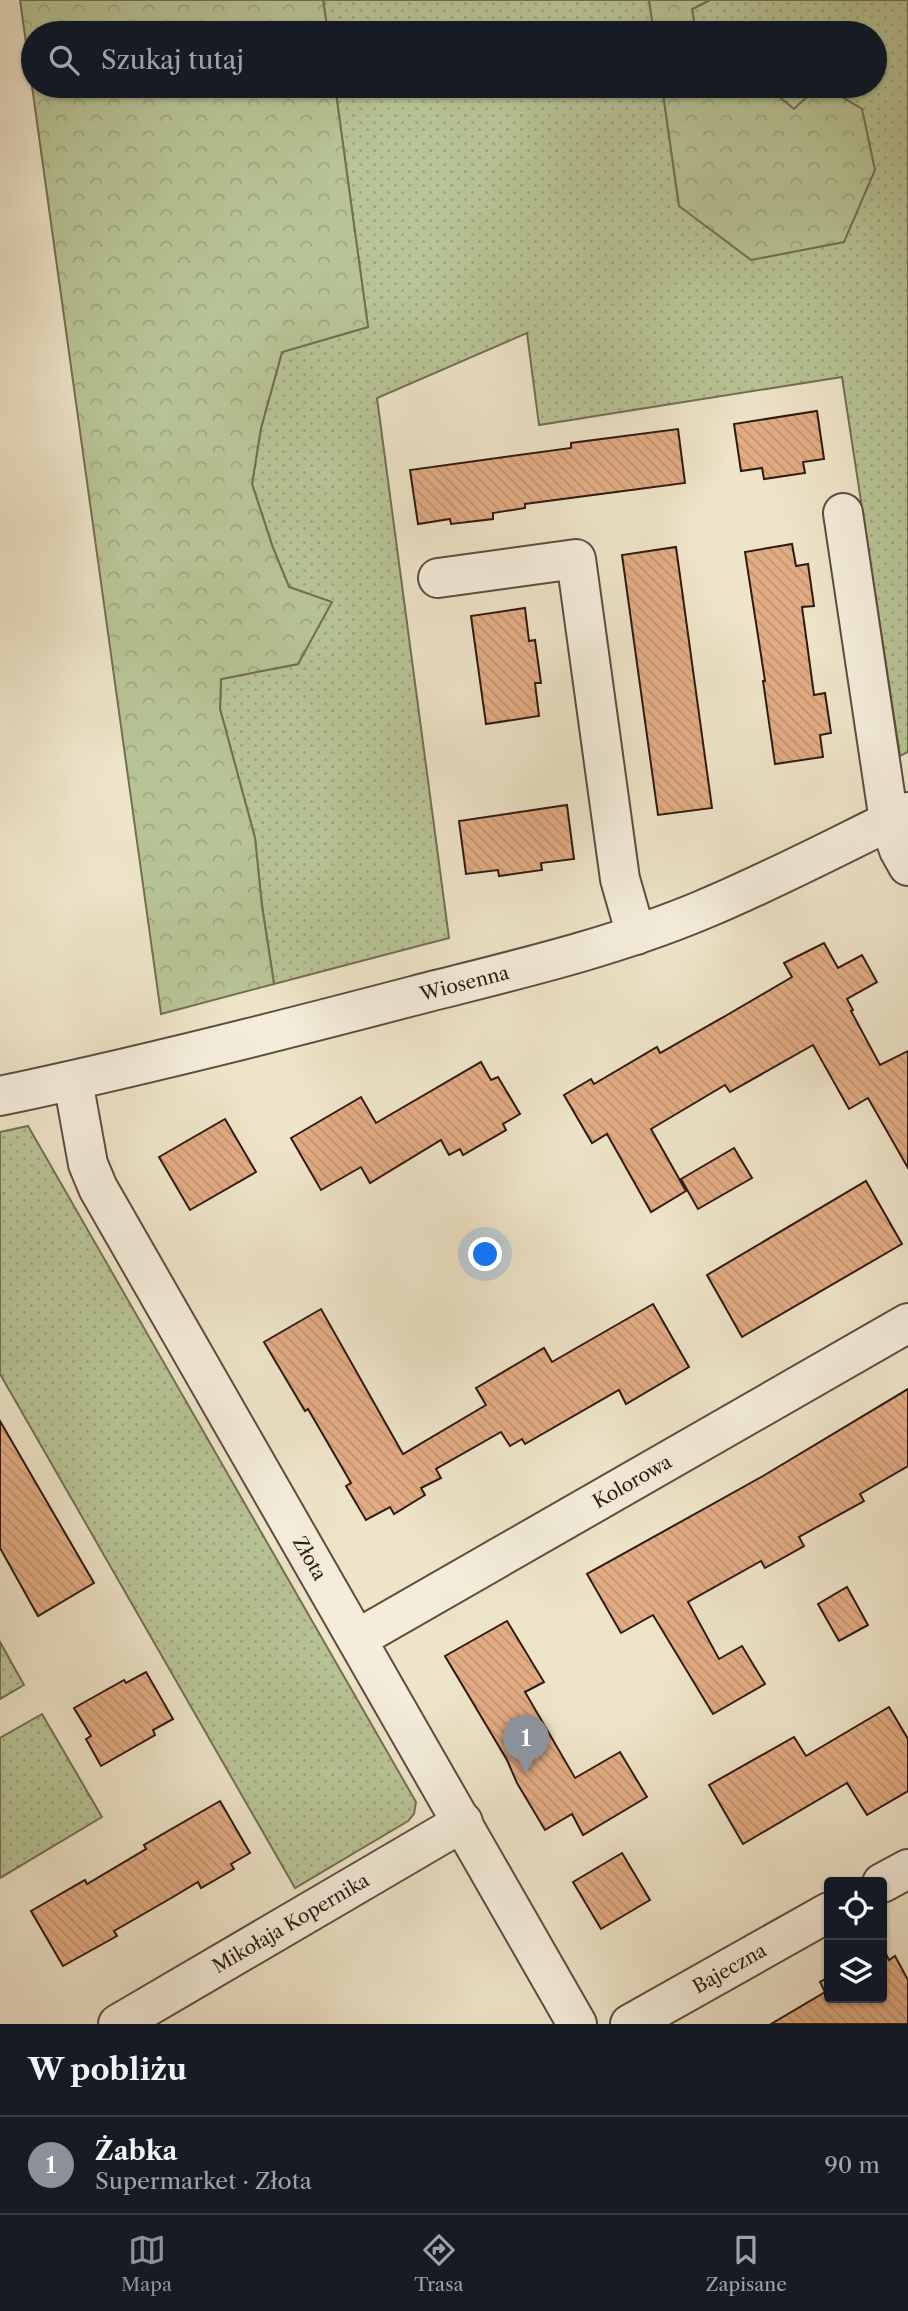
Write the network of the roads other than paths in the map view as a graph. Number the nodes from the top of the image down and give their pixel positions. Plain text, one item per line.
1 (844, 513) dead end
2 (438, 578) dead end
3 (899, 817) edge
4 (908, 866) edge
5 (636, 935) junction
6 (73, 1081) junction
7 (0, 1096) edge
8 (908, 1323) edge
9 (357, 1639) junction
10 (463, 1822) junction
11 (908, 1869) edge
12 (887, 1880) edge
13 (824, 1915) edge
14 (118, 2024) edge
15 (577, 2024) edge
16 (630, 2024) edge

1 - 3 street
2 - 5 street
3 - 4 street
3 - 5 street, Wiosenna
5 - 6 street, Wiosenna
6 - 7 street, Wiosenna
6 - 9 street, Złota
8 - 9 street, Kolorowa
9 - 10 street, Złota
10 - 14 street, Mikołaja Kopernika
10 - 15 street, Złota
11 - 12 street
13 - 16 street, Bajeczna

